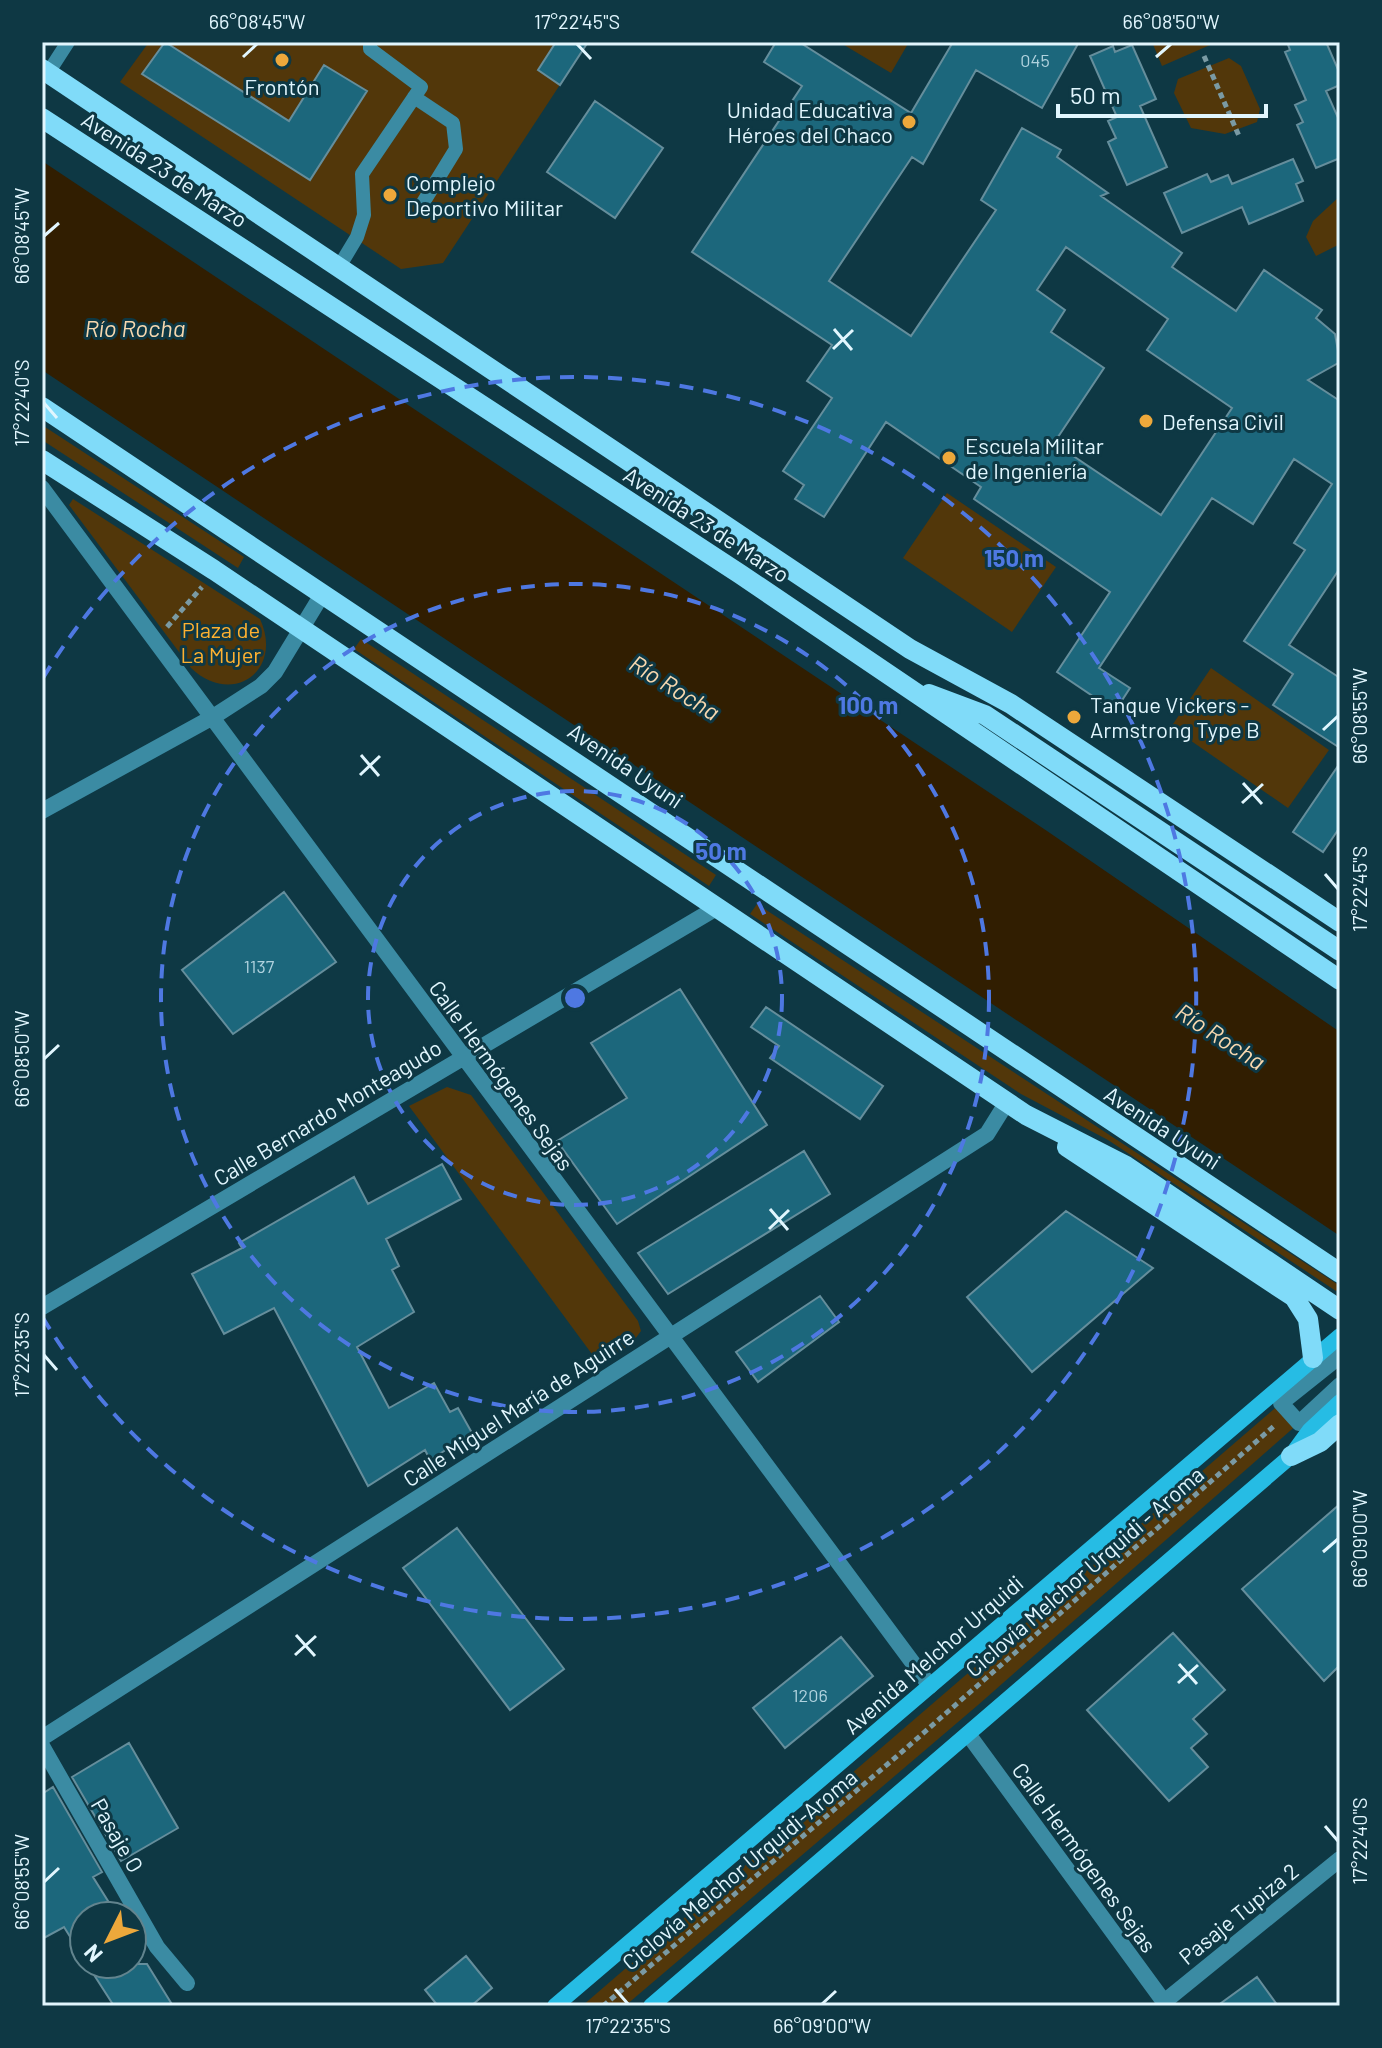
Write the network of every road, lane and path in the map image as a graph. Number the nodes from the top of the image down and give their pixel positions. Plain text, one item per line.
1 (68, 42) edge
2 (370, 42) edge
3 (1204, 56) dead end
4 (45, 71) edge
5 (414, 97) junction
6 (42, 118) edge
7 (1239, 136) dead end
8 (421, 206) dead end
9 (339, 267) junction
10 (42, 407) edge
11 (42, 460) edge
12 (42, 488) edge
13 (202, 587) dead end
14 (323, 593) junction
15 (166, 628) dead end
16 (301, 628) junction
17 (899, 682) junction
18 (213, 717) junction
19 (42, 811) edge
20 (718, 907) junction
21 (1340, 922) edge
22 (1340, 951) edge
23 (1340, 980) edge
24 (461, 1057) junction
25 (1007, 1102) junction
26 (1026, 1115) junction
27 (1340, 1273) edge
28 (42, 1307) edge
29 (1340, 1310) edge
30 (1340, 1336) edge
31 (669, 1337) junction
32 (1340, 1356) edge
33 (1313, 1358) junction
34 (1340, 1385) edge
35 (1340, 1402) edge
36 (1289, 1413) junction
37 (1340, 1424) edge
38 (1291, 1456) junction
39 (930, 1686) junction
40 (968, 1734) junction
41 (42, 1738) edge
42 (42, 1746) edge
43 (896, 1757) joint
44 (1340, 1859) edge
45 (187, 1983) dead end
46 (1165, 2004) edge
47 (555, 2006) edge
48 (603, 2006) edge
49 (651, 2006) edge

1 - 4 lane
2 - 5 lane
3 - 7 path
4 - 9 main road, Avenida 23 de Marzo
5 - 8 lane
5 - 9 lane
6 - 17 main road, Avenida 23 de Marzo
9 - 21 main road, Avenida 23 de Marzo
10 - 14 main road, Avenida Uyuni
11 - 16 main road
12 - 18 street, Calle Hermógenes Sejas
13 - 15 path
14 - 16 street
14 - 27 main road, Avenida Uyuni
16 - 18 street
16 - 20 main road
17 - 22 main road
17 - 23 main road, Avenida 23 de Marzo
18 - 19 street
18 - 24 street, Calle Hermógenes Sejas
20 - 24 street, Calle Bernardo Monteagudo
20 - 25 main road
24 - 28 street, Calle Bernardo Monteagudo
24 - 31 street, Calle Hermógenes Sejas
25 - 26 main road
25 - 31 street, Calle Miguel María de Aguirre
26 - 29 main road
26 - 33 main road
30 - 33 main road, Avenida Melchor Urquidi
31 - 39 street, Calle Hermógenes Sejas
31 - 41 street, Calle Miguel María de Aguirre
32 - 36 street
33 - 39 main road, Avenida Melchor Urquidi
34 - 36 street
35 - 38 main road
36 - 43 path, Ciclovía Melchor Urquidi - Aroma
37 - 38 main road
38 - 40 main road
39 - 47 main road, Avenida Melchor Urquidi
40 - 46 street, Calle Hermógenes Sejas
40 - 49 main road
42 - 45 street, Pasaje O
43 - 48 path, Ciclovía Melchor Urquidi-Aroma
44 - 46 street, Pasaje Tupiza 2

